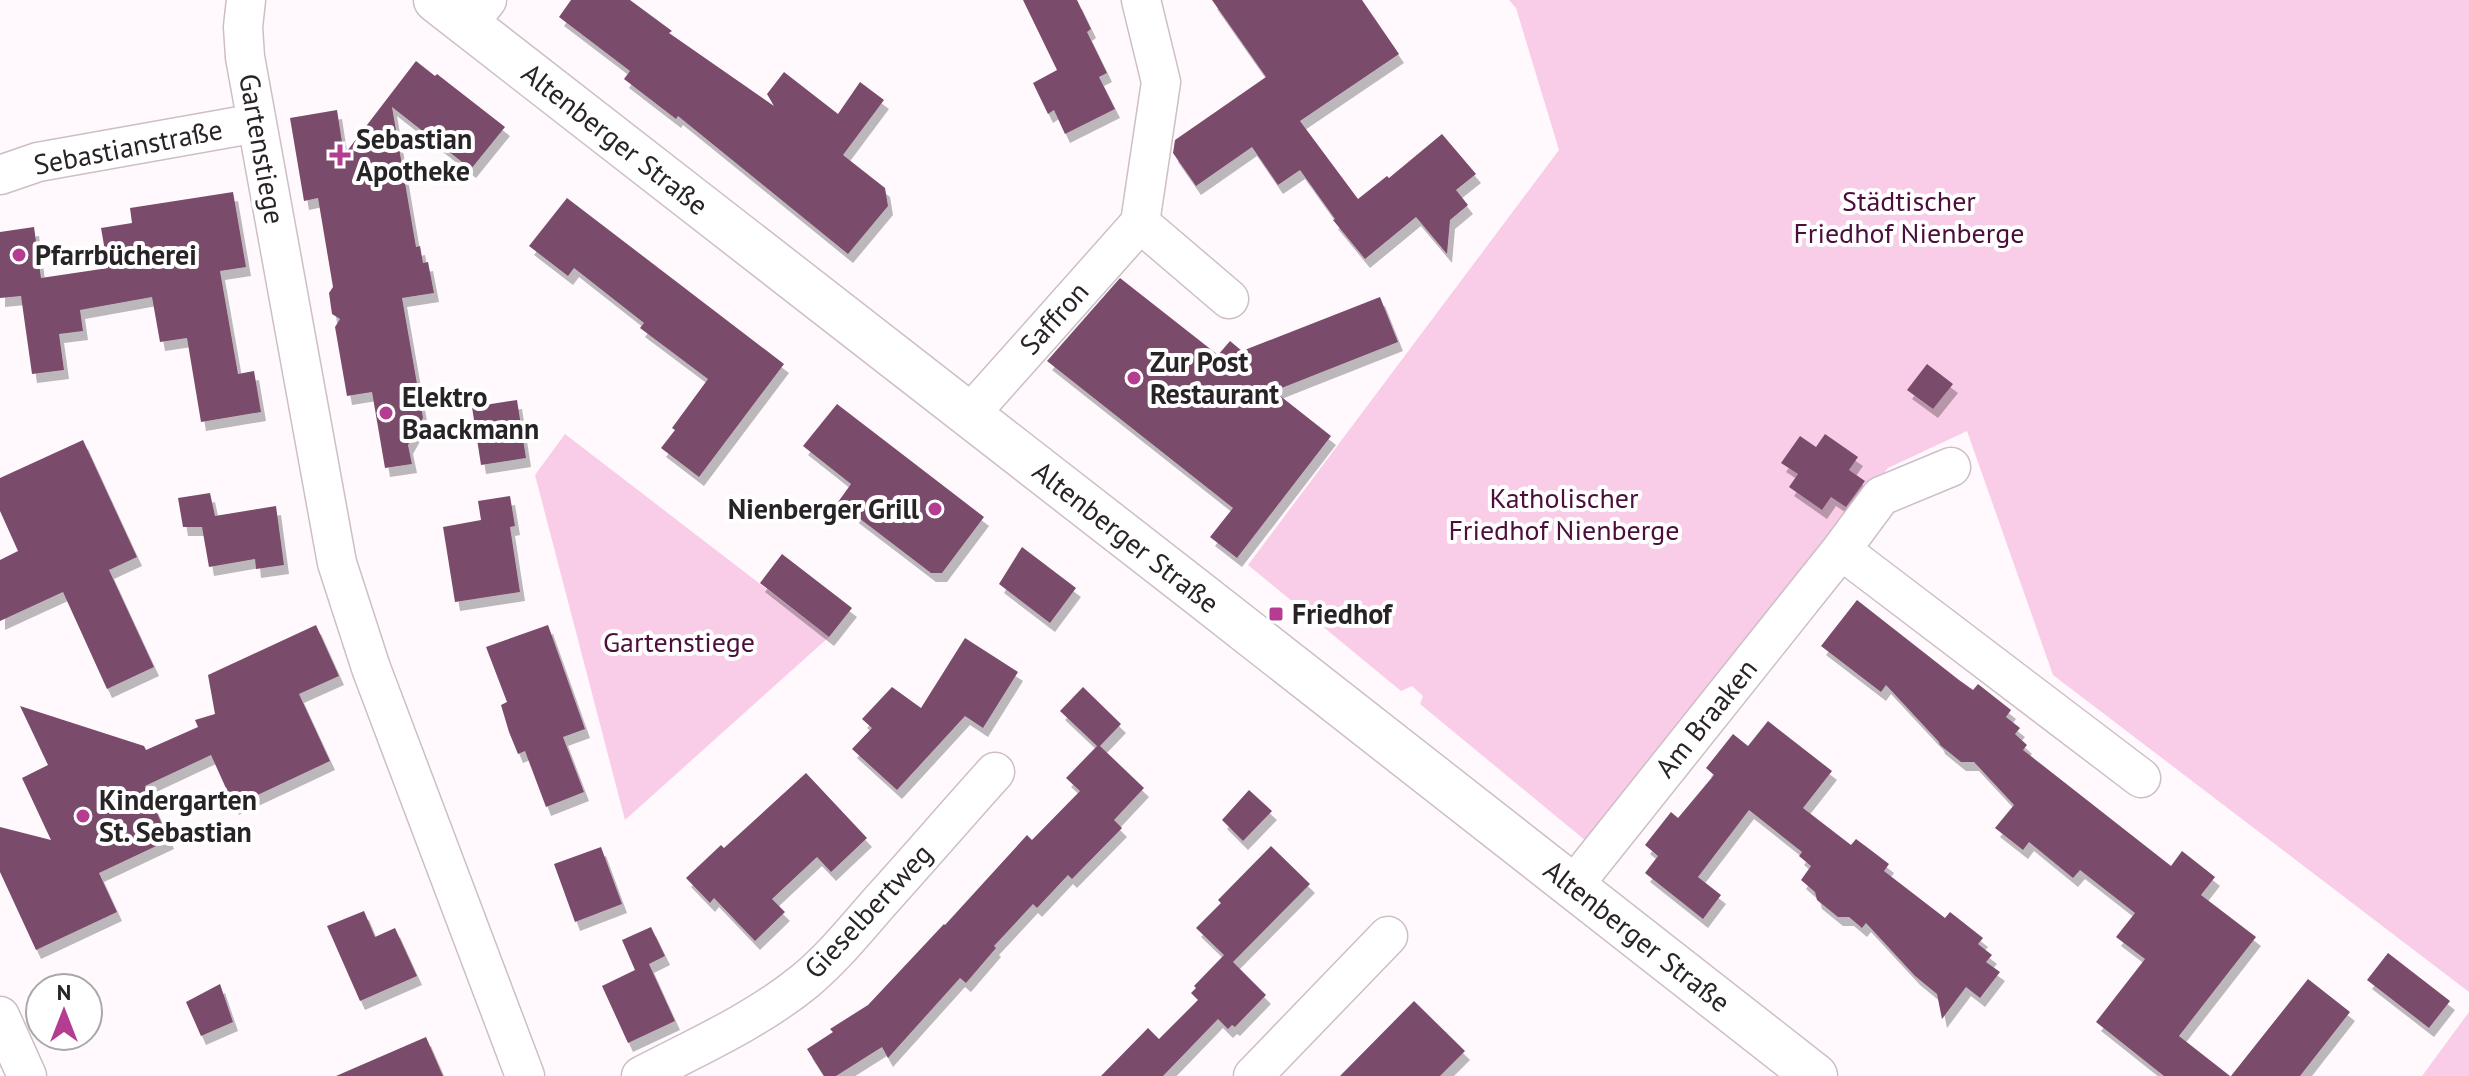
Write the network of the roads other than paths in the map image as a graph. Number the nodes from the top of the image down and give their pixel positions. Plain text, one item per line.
1 (246, 0) edge
2 (1141, 0) edge
3 (464, 8) edge
4 (257, 123) junction
5 (0, 175) edge
6 (1140, 223) junction
7 (1229, 299) dead end
8 (969, 415) junction
9 (1951, 467) dead end
10 (1841, 550) junction
11 (995, 772) dead end
12 (2141, 778) dead end
13 (1573, 886) junction
14 (1388, 936) dead end
15 (0, 1016) edge
16 (27, 1076) edge
17 (525, 1076) edge
18 (641, 1076) edge
19 (1253, 1076) edge
20 (1815, 1076) edge

1 - 4 street, Gartenstiege
2 - 6 street
3 - 8 main road, Altenberger Straße
4 - 5 street, Sebastianstraße
4 - 17 street, Gartenstiege
6 - 7 street
6 - 8 street, Saffron
8 - 13 main road, Altenberger Straße
9 - 10 street, Am Braaken
10 - 12 street
10 - 13 street, Am Braaken
11 - 18 street, Gieselbertweg
13 - 20 main road, Altenberger Straße
14 - 19 street
15 - 16 street

